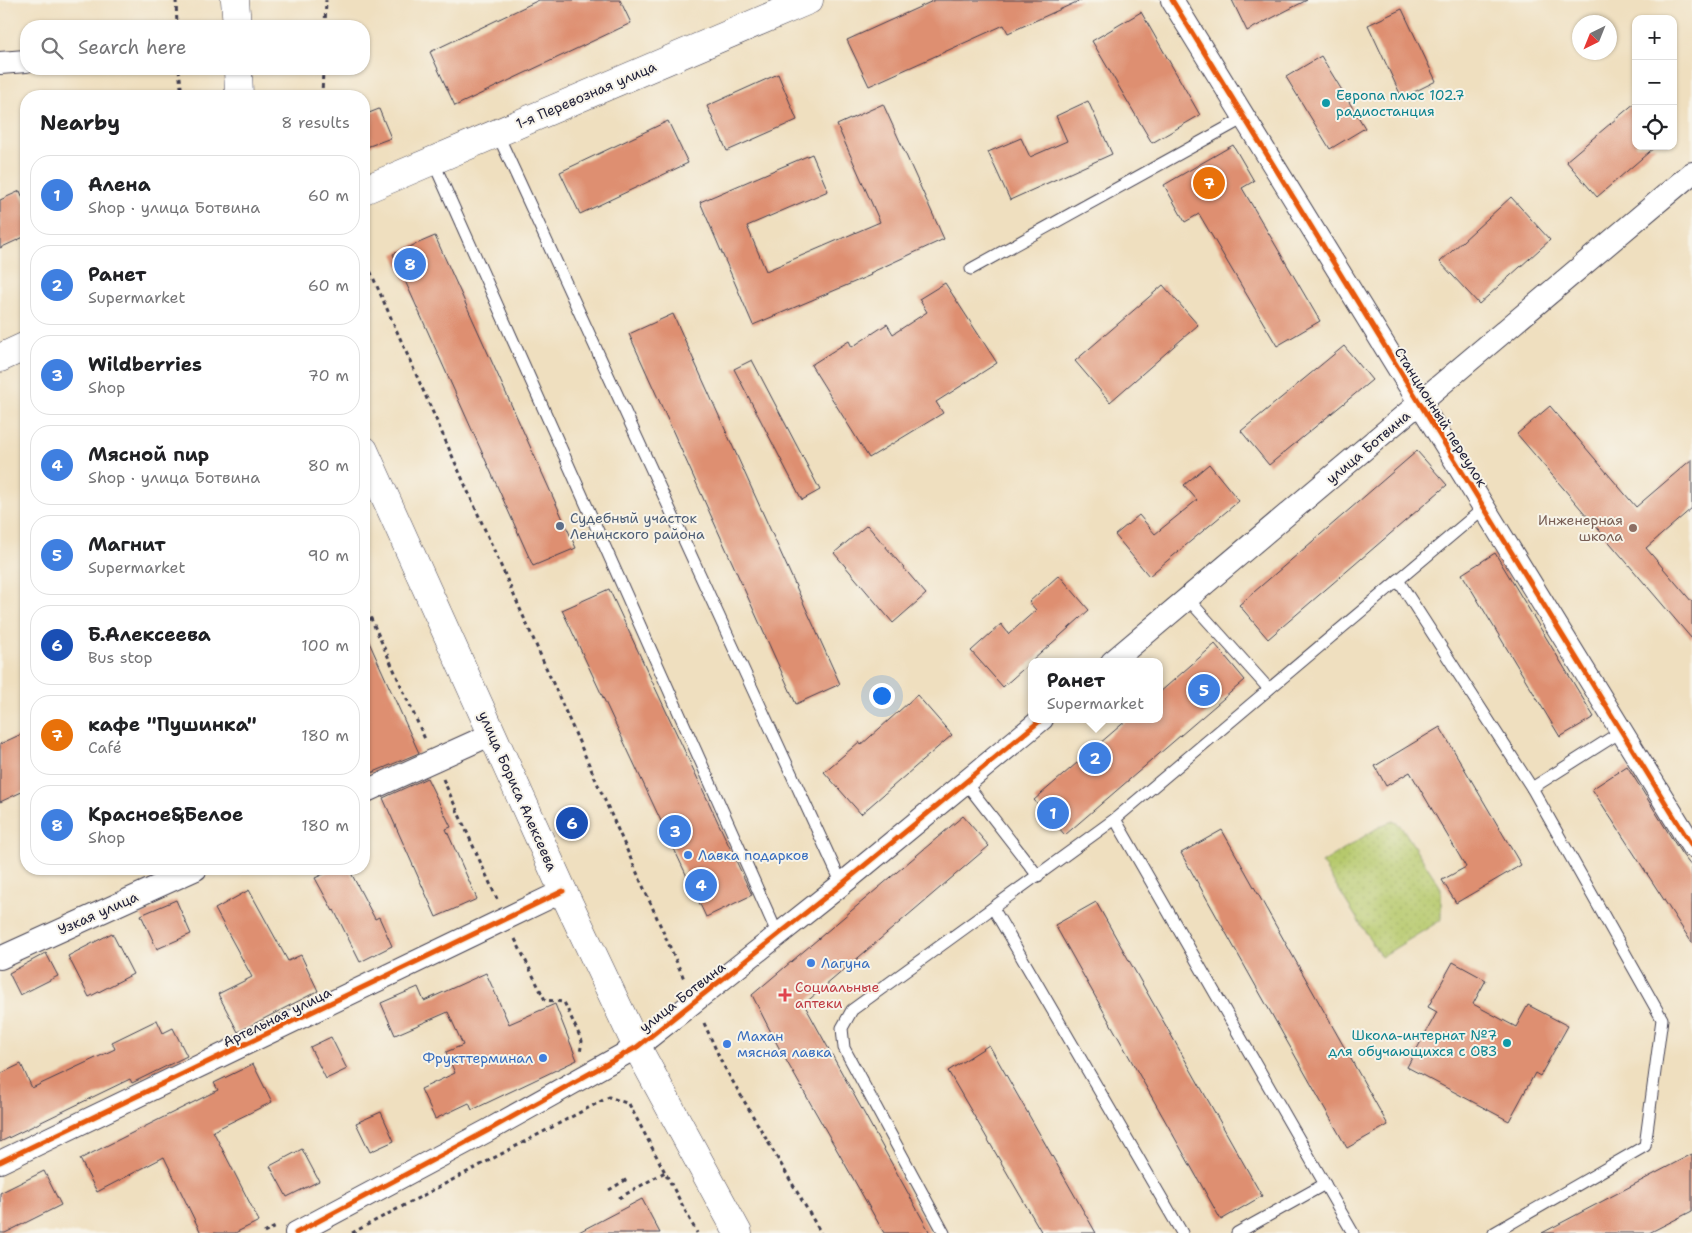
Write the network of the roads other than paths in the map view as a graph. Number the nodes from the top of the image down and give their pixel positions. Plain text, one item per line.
1 (235, 0) edge
2 (809, 0) edge
3 (1172, 0) edge
4 (237, 20) edge
5 (20, 61) edge
6 (0, 63) edge
7 (238, 75) edge
8 (239, 90) edge
9 (1244, 118) junction
10 (497, 133) junction
11 (433, 161) junction
12 (1692, 173) edge
13 (370, 187) edge
14 (971, 269) dead end
15 (20, 349) edge
16 (0, 358) edge
17 (1419, 404) junction
18 (370, 463) edge
19 (1485, 507) junction
20 (1398, 580) junction
21 (1188, 599) junction
22 (1117, 658) edge
23 (1269, 689) junction
24 (1037, 723) edge
25 (1622, 731) junction
26 (492, 734) junction
27 (965, 782) junction
28 (1532, 788) junction
29 (370, 789) edge
30 (1115, 819) junction
31 (1692, 846) edge
32 (183, 875) edge
33 (1038, 876) junction
34 (842, 884) junction
35 (563, 891) junction
36 (993, 908) junction
37 (778, 935) junction
38 (0, 958) edge
39 (638, 1046) junction
40 (0, 1162) edge
41 (1325, 1184) junction
42 (296, 1233) edge
43 (738, 1233) edge
44 (944, 1233) edge
45 (1182, 1233) edge
46 (1237, 1233) edge
47 (1354, 1233) edge
48 (1494, 1233) edge

1 - 4 main road
2 - 10 main road, 1-я Перевозная улица
3 - 9 street, Станционный переулок
5 - 6 street
7 - 8 main road
9 - 14 lane
9 - 17 street, Станционный переулок
10 - 11 main road, 1-я Перевозная улица
10 - 34 lane
11 - 13 main road, 1-я Перевозная улица
11 - 37 lane
12 - 17 street, улица Ботвина
15 - 16 main road
17 - 19 street, Станционный переулок
17 - 21 street, улица Ботвина
18 - 26 main road, улица Бориса Алексеева
19 - 20 lane
19 - 25 street, Станционный переулок
20 - 23 lane
20 - 28 lane
21 - 22 street, улица Ботвина
21 - 23 lane
23 - 30 lane
24 - 27 street, улица Ботвина
25 - 28 lane
25 - 31 street, Станционный переулок
26 - 29 street
26 - 35 main road, улица Бориса Алексеева
27 - 33 lane
27 - 34 street, улица Ботвина
28 - 48 lane
30 - 33 lane
30 - 41 lane
32 - 38 street, Узкая улица
33 - 36 lane
34 - 37 street, улица Ботвина
35 - 39 main road, улица Бориса Алексеева
35 - 40 street, Артельная улица
36 - 44 lane
36 - 45 lane
37 - 39 street, улица Ботвина
39 - 42 street, улица Ботвина
39 - 43 main road, улица Бориса Алексеева
41 - 46 lane
41 - 47 lane

